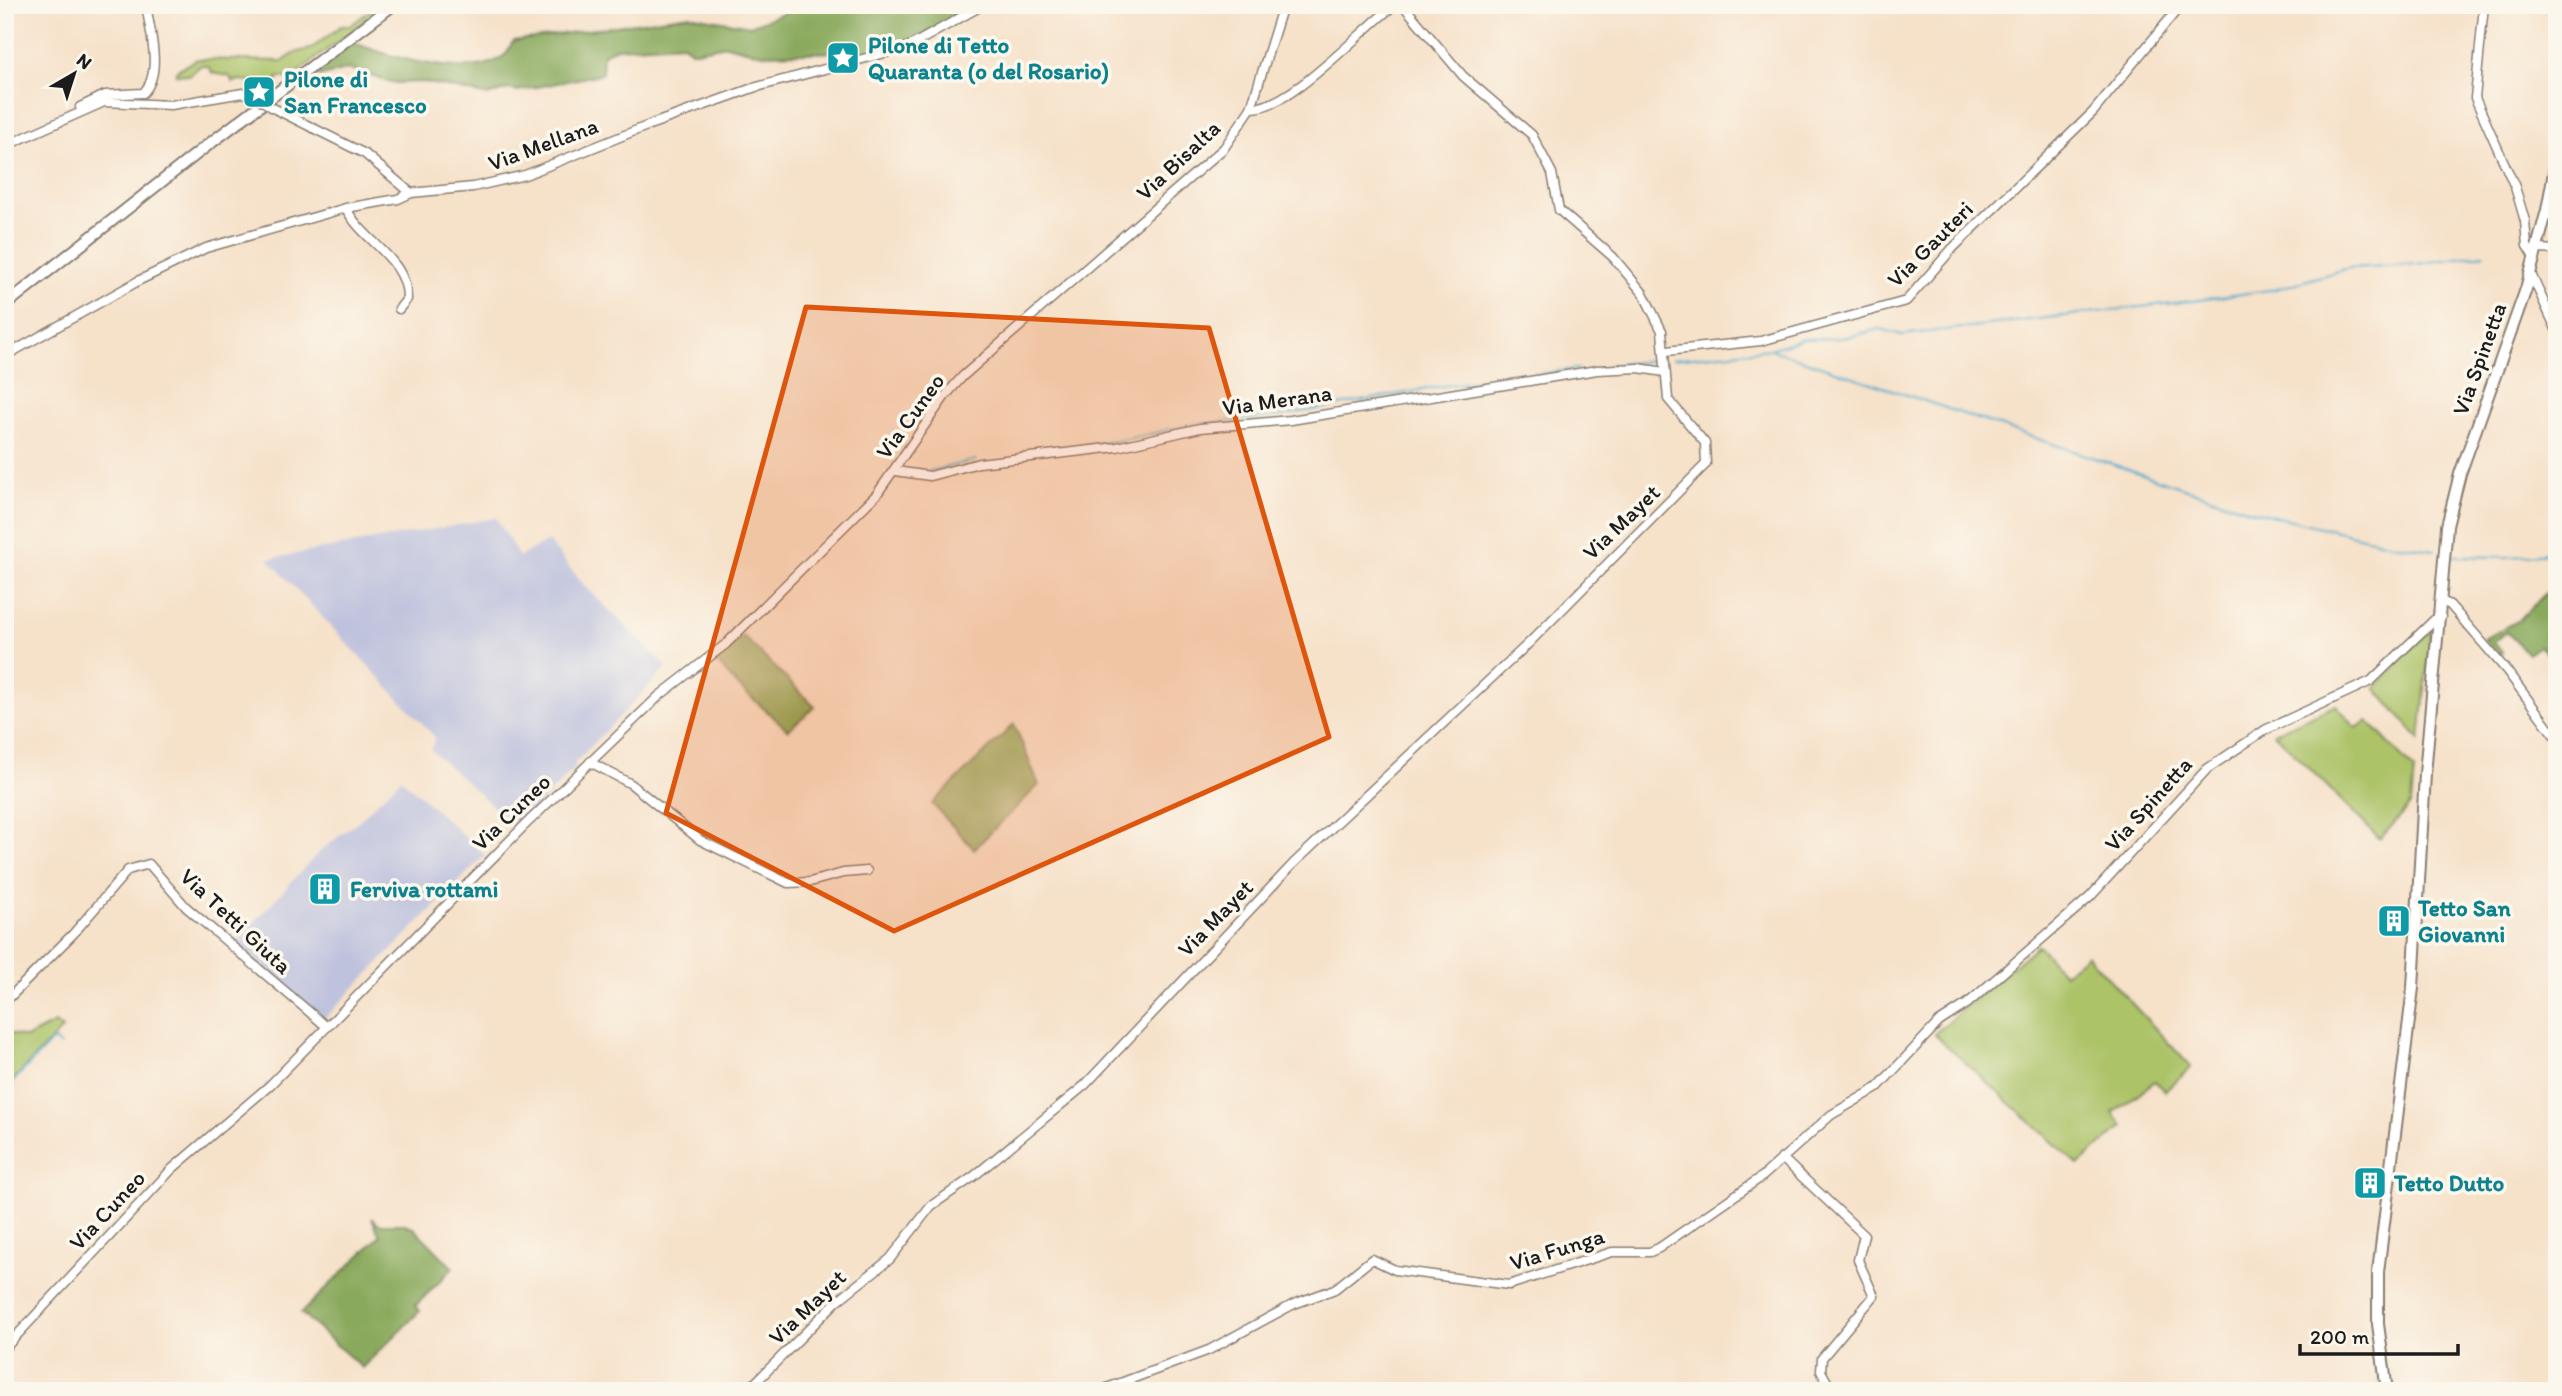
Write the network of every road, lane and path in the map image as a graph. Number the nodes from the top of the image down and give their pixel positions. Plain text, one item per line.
1 (146, 5) edge
2 (393, 5) edge
3 (984, 5) edge
4 (1283, 5) edge
5 (1395, 5) edge
6 (1403, 5) edge
7 (2180, 5) edge
8 (2484, 5) edge
9 (1251, 108) junction
10 (66, 119) junction
11 (5, 146) edge
12 (2557, 156) edge
13 (411, 192) junction
14 (346, 208) junction
15 (2557, 250) edge
16 (2536, 254) junction
17 (2530, 274) junction
18 (5, 305) edge
19 (1043, 306) joint
20 (399, 309) dead end
21 (2557, 331) edge
22 (1666, 351) junction
23 (5, 356) edge
24 (1665, 372) junction
25 (895, 471) junction
26 (2442, 601) junction
27 (2441, 617) junction
28 (2557, 739) edge
29 (590, 762) junction
30 (867, 870) dead end
31 (2004, 971) joint
32 (5, 1002) edge
33 (327, 1027) junction
34 (1782, 1158) junction
35 (5, 1348) edge
36 (747, 1391) edge
37 (1099, 1391) edge
38 (1832, 1391) edge
39 (2387, 1391) edge

1 - 10 street
2 - 18 main road
3 - 13 street, Via Mellana
4 - 9 street, Via Bisalta
5 - 9 street
6 - 22 street
7 - 22 street, Via Gauteri
8 - 16 street
9 - 19 street, Via Bisalta
10 - 11 street
10 - 13 street, bridge
12 - 16 main road, Via Spinetta
13 - 14 street, Via Mellana
14 - 20 street
14 - 23 street, Via Mellana
15 - 16 street
16 - 17 main road, Via Spinetta
17 - 21 street
17 - 26 main road, Via Spinetta
19 - 25 street, Via Cuneo
22 - 24 street
24 - 25 street, Via Merana
24 - 36 street, Via Mayet
25 - 29 street, Via Cuneo
26 - 27 main road, Via Spinetta
26 - 28 street
27 - 31 street, Via Spinetta
27 - 39 main road, Via Spinetta
29 - 30 street
29 - 33 street, Via Cuneo
31 - 34 street, Via Funga
32 - 33 street, Via Tetti Giuta
33 - 35 street, Via Cuneo
34 - 37 street, Via Funga
34 - 38 street

